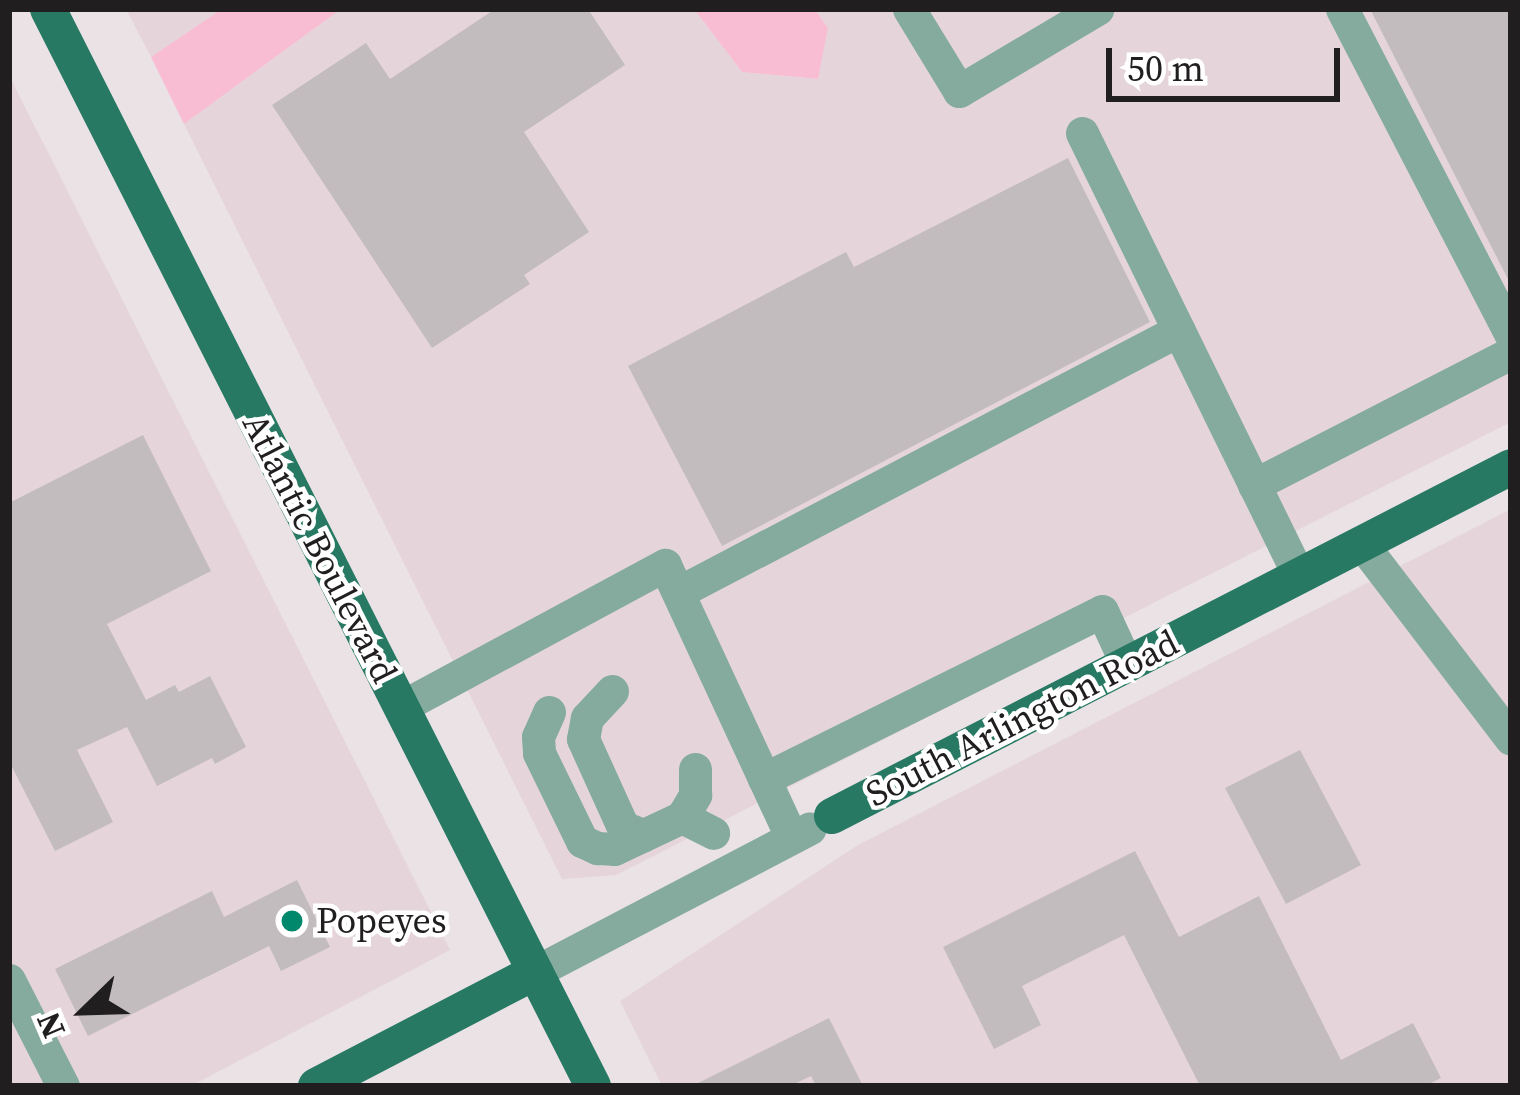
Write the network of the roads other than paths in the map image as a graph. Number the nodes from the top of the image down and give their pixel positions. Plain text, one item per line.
1 (48, 9) edge
2 (909, 9) edge
3 (1097, 9) edge
4 (1342, 9) edge
5 (1082, 134) dead end
6 (1179, 330) junction
7 (1511, 335) edge
8 (1511, 353) edge
9 (1511, 467) edge
10 (1254, 484) junction
11 (1362, 544) junction
12 (1299, 576) junction
13 (679, 592) junction
14 (1127, 664) junction
15 (612, 691) dead end
16 (401, 706) junction
17 (549, 712) dead end
18 (1511, 739) edge
19 (695, 769) dead end
20 (764, 779) junction
21 (832, 816) joint
22 (682, 817) junction
23 (713, 833) dead end
24 (643, 836) junction
25 (791, 837) junction
26 (535, 972) junction
27 (9, 980) edge
28 (63, 1086) edge
29 (316, 1086) edge
30 (593, 1086) edge

1 - 16 main road, Atlantic Boulevard
2 - 3 street
4 - 7 street
5 - 6 street
6 - 10 street
6 - 13 street
8 - 10 street
9 - 11 main road, South Arlington Road
10 - 12 street
11 - 12 main road, South Arlington Road
11 - 18 street
12 - 14 main road, South Arlington Road
13 - 16 street
13 - 20 street
14 - 20 street
14 - 21 main road, South Arlington Road
15 - 24 street
16 - 26 main road, Atlantic Boulevard
17 - 24 street
19 - 22 street
20 - 25 street
21 - 25 street, South Arlington Road
22 - 23 street
22 - 24 street
25 - 26 street, South Arlington Road
26 - 29 main road
26 - 30 main road, Atlantic Boulevard
27 - 28 street

